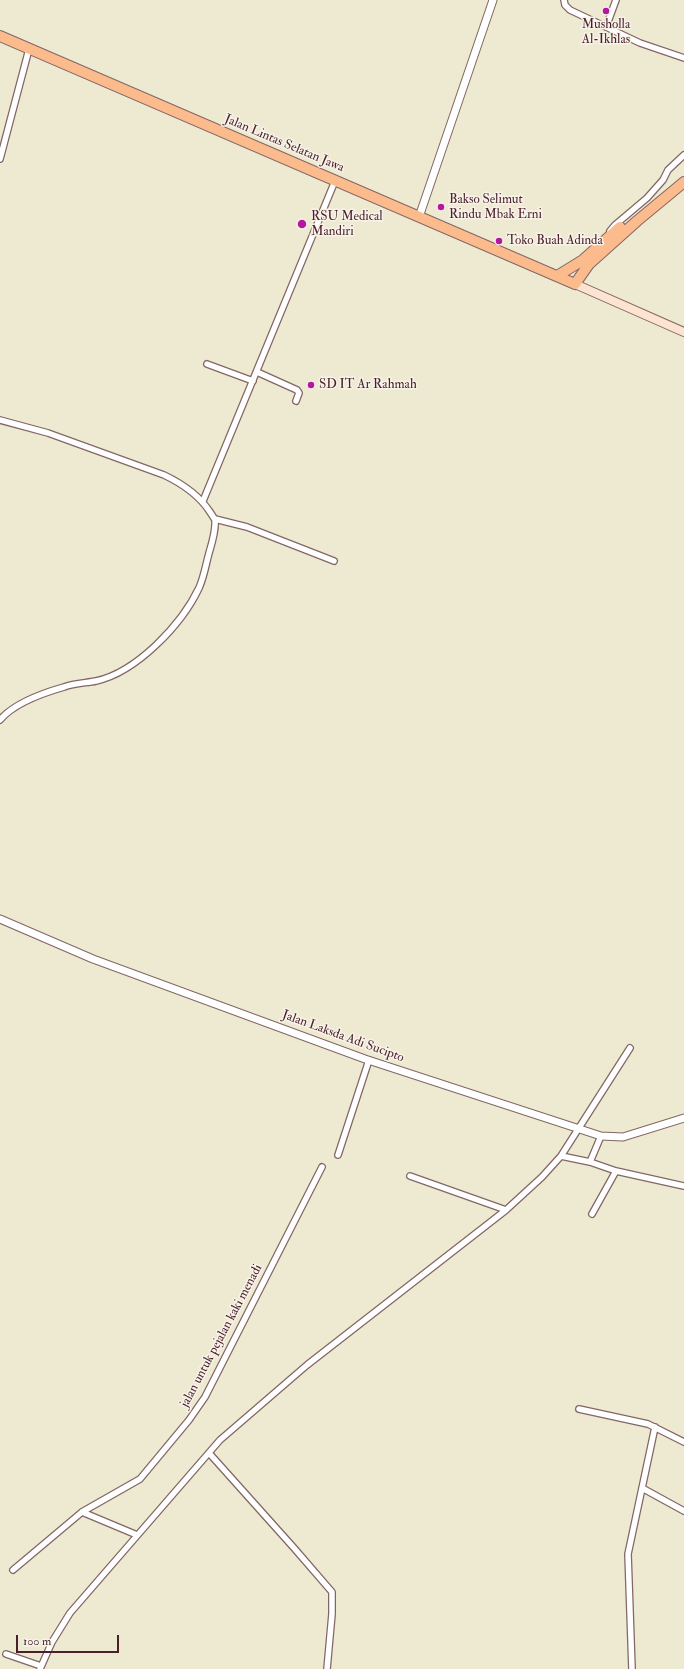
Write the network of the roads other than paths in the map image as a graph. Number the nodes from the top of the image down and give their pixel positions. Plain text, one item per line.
1 (493, 0) edge
2 (564, 0) edge
3 (616, 0) edge
4 (606, 27) junction
5 (0, 36) edge
6 (29, 49) junction
7 (684, 58) edge
8 (684, 155) edge
9 (0, 159) edge
10 (684, 177) edge
11 (335, 181) junction
12 (684, 182) edge
13 (420, 217) junction
14 (611, 240) junction
15 (557, 276) junction
16 (575, 284) junction
17 (684, 332) edge
18 (207, 364) dead end
19 (257, 372) junction
20 (253, 381) junction
21 (296, 401) dead end
22 (0, 420) edge
23 (203, 501) junction
24 (215, 519) junction
25 (334, 561) dead end
26 (0, 720) edge
27 (0, 919) edge
28 (630, 1048) dead end
29 (369, 1060) junction
30 (684, 1118) edge
31 (578, 1129) junction
32 (601, 1136) junction
33 (338, 1155) dead end
34 (560, 1156) junction
35 (590, 1162) junction
36 (322, 1167) dead end
37 (616, 1171) junction
38 (410, 1176) dead end
39 (684, 1186) edge
40 (506, 1210) junction
41 (592, 1214) dead end
42 (579, 1410) dead end
43 (655, 1427) junction
44 (684, 1442) edge
45 (209, 1453) junction
46 (642, 1488) junction
47 (684, 1511) edge
48 (82, 1512) junction
49 (137, 1535) junction
50 (13, 1570) dead end
51 (6, 1654) dead end
52 (40, 1667) edge
53 (327, 1669) edge
54 (632, 1669) edge

1 - 13 street
2 - 4 street
3 - 4 street
4 - 7 street
5 - 6 highway, Jalan Lintas Selatan Jawa
6 - 9 street
6 - 11 highway, Jalan Lintas Selatan Jawa
8 - 14 street
10 - 14 highway
11 - 13 highway, Jalan Lintas Selatan Jawa
11 - 19 street
12 - 14 highway
13 - 15 highway, Jalan Lintas Selatan Jawa
14 - 15 highway
14 - 16 highway
15 - 16 highway, Jalan Lintas Selatan Jawa
16 - 17 main road
18 - 20 street
19 - 20 street
19 - 21 street
20 - 23 street
22 - 23 street
23 - 24 street
24 - 25 street
24 - 26 street
27 - 29 street, Jalan Laksda Adi Sucipto
28 - 31 street
29 - 31 street, Jalan Laksda Adi Sucipto
29 - 33 street
30 - 32 street, Jalan Laksda Adi Sucipto
31 - 32 street, Jalan Laksda Adi Sucipto
31 - 34 street
32 - 35 street
34 - 35 street
34 - 40 street
35 - 37 street
36 - 48 street, jalan untuk pejalan kaki menadi
37 - 39 street
37 - 41 street
38 - 40 street
40 - 45 street
42 - 43 street
43 - 44 street
43 - 46 street
45 - 49 street
45 - 53 street
46 - 47 street
46 - 54 street
48 - 49 street
48 - 50 street, jalan untuk pejalan kaki menadi
49 - 52 street
51 - 52 street

